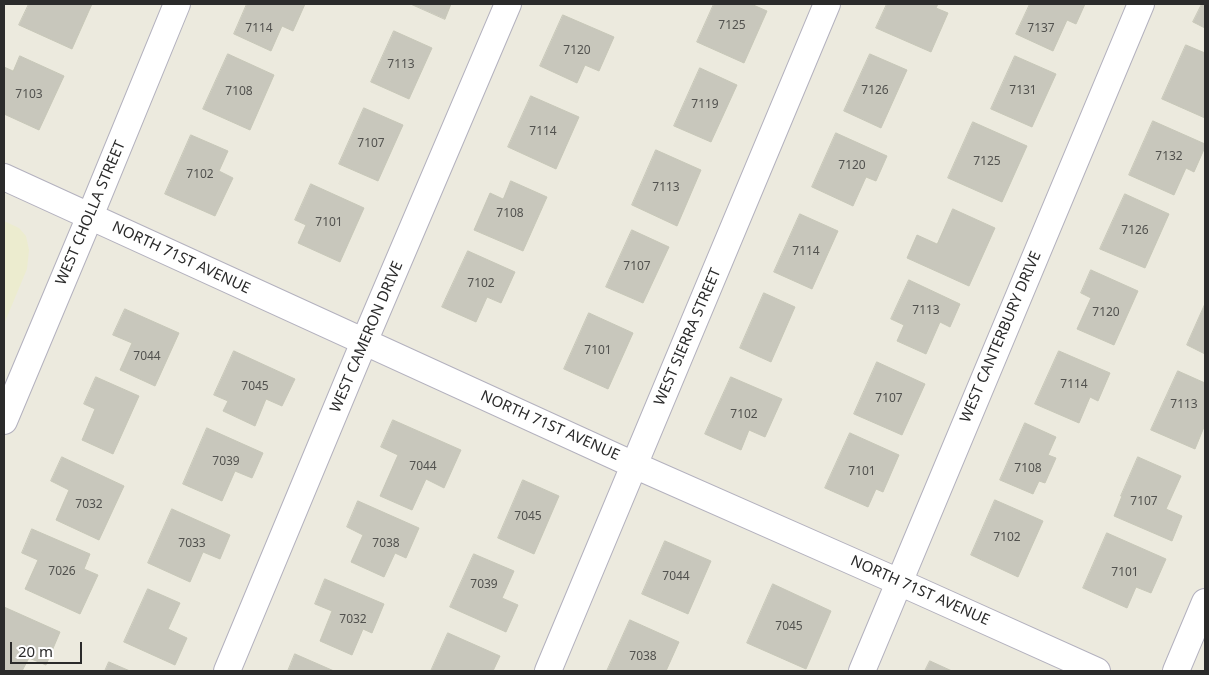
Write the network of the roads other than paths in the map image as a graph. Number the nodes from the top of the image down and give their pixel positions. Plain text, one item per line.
1 (177, 4) edge
2 (508, 4) edge
3 (827, 4) edge
4 (1141, 4) edge
5 (4, 177) edge
6 (90, 216) junction
7 (364, 342) junction
8 (4, 421) edge
9 (634, 465) junction
10 (899, 582) junction
11 (1205, 602) edge
12 (227, 671) edge
13 (548, 671) edge
14 (862, 671) edge
15 (1098, 671) edge
16 (1176, 671) edge

1 - 6 street, WEST CHOLLA STREET
2 - 7 street, WEST CAMERON DRIVE
3 - 9 street, WEST SIERRA STREET
4 - 10 street, WEST CANTERBURY DRIVE
5 - 6 street, NORTH 71ST AVENUE
6 - 7 street, NORTH 71ST AVENUE
6 - 8 street, WEST CHOLLA STREET
7 - 9 street, NORTH 71ST AVENUE
7 - 12 street, WEST CAMERON DRIVE
9 - 10 street, NORTH 71ST AVENUE
9 - 13 street, WEST SIERRA STREET
10 - 14 street, WEST CANTERBURY DRIVE
10 - 15 street, NORTH 71ST AVENUE
11 - 16 street

